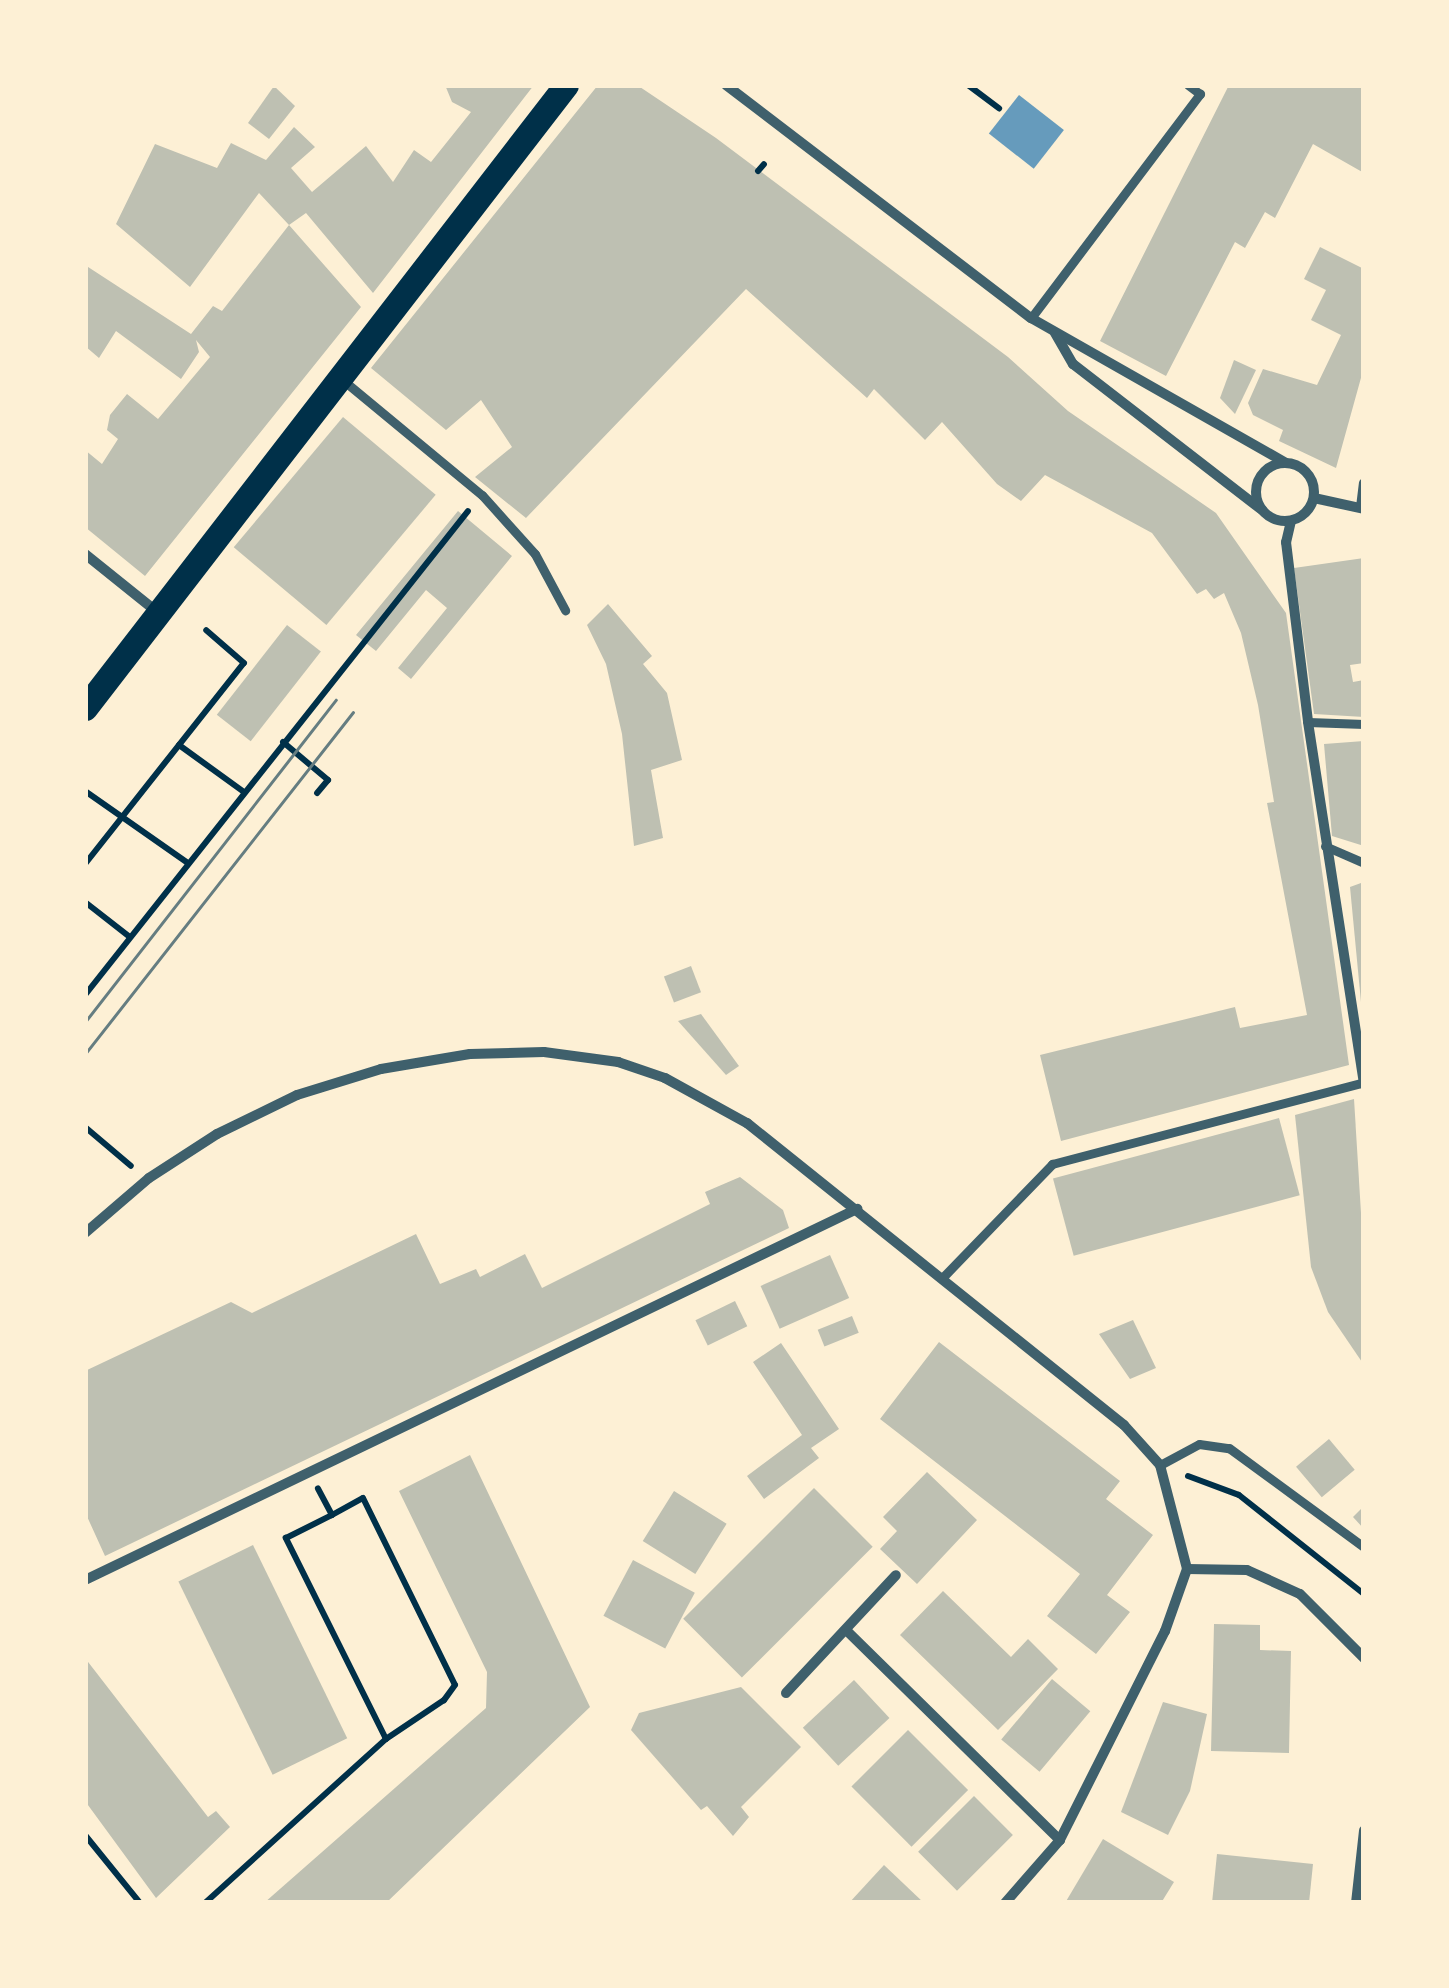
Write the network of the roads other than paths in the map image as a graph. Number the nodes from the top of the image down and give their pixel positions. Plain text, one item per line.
1 (566, 85) edge
2 (726, 85) edge
3 (1188, 85) edge
4 (1208, 85) edge
5 (1200, 94) junction
6 (1032, 318) junction
7 (1054, 332) junction
8 (341, 378) junction
9 (1286, 462) junction
10 (1364, 483) edge
11 (1314, 498) junction
12 (1362, 508) edge
13 (1262, 510) junction
14 (1291, 521) junction
15 (85, 554) edge
16 (566, 610) dead end
17 (156, 611) junction
18 (85, 708) edge
19 (1308, 722) junction
20 (1364, 724) edge
21 (1326, 846) junction
22 (1364, 863) edge
23 (1364, 1083) edge
24 (857, 1210) junction
25 (85, 1233) edge
26 (944, 1276) junction
27 (1160, 1465) junction
28 (1364, 1547) edge
29 (1186, 1569) junction
30 (896, 1575) dead end
31 (85, 1580) edge
32 (846, 1630) junction
33 (1364, 1658) edge
34 (786, 1693) dead end
35 (1364, 1830) edge
36 (1060, 1840) junction
37 (1005, 1903) edge
38 (1356, 1903) edge

1 - 8 main road
2 - 6 street
3 - 5 street
4 - 5 street
5 - 6 street
6 - 7 street
7 - 9 street
7 - 13 street
8 - 16 street
8 - 17 main road
9 - 11 street
9 - 13 street
10 - 12 street
11 - 12 street
11 - 14 street
13 - 14 street
14 - 19 street
15 - 17 street
17 - 18 main road
19 - 20 street
19 - 21 street
21 - 22 street
21 - 23 street
23 - 26 street
24 - 25 street
24 - 26 street
24 - 31 street
26 - 27 street
27 - 28 street
27 - 29 street
29 - 33 street
29 - 36 street
30 - 32 street
32 - 34 street
32 - 36 street
35 - 38 street
36 - 37 street

